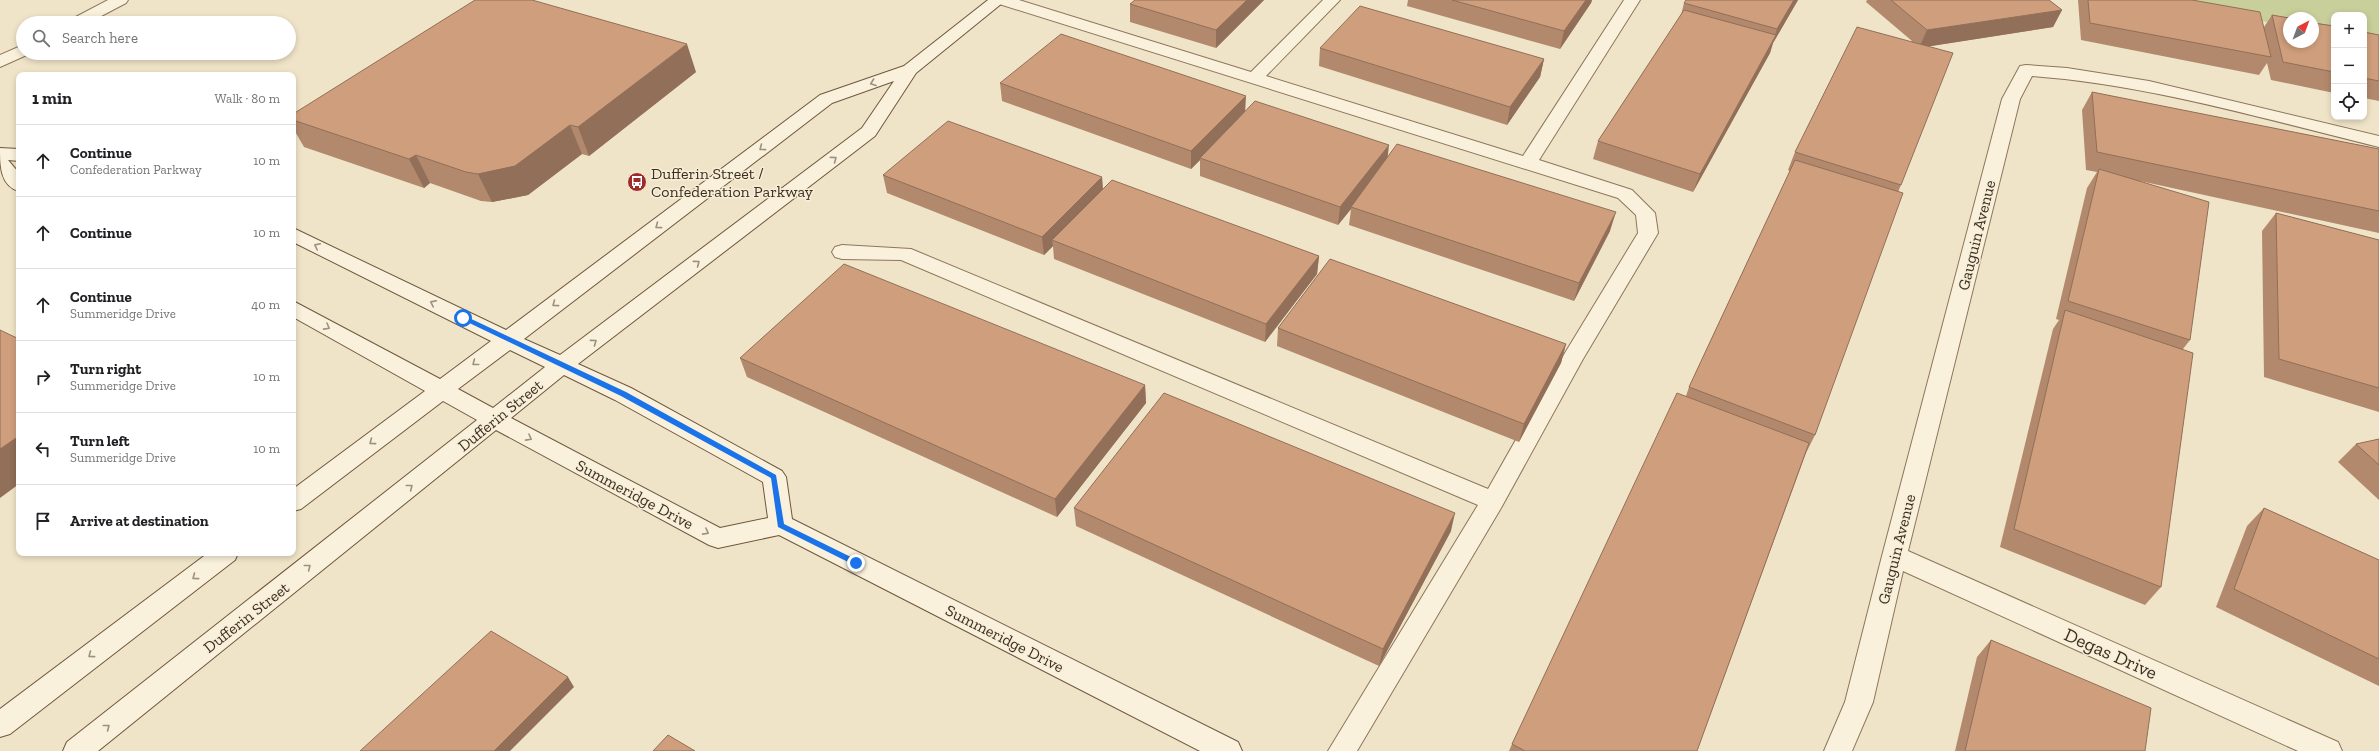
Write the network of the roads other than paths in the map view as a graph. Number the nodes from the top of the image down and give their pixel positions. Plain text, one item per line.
1 (120, 0) edge
2 (998, 0) edge
3 (1002, 0) edge
4 (1332, 0) edge
5 (1632, 0) edge
6 (89, 16) edge
7 (16, 54) edge
8 (0, 62) edge
9 (910, 70) junction
10 (1255, 78) junction
11 (2379, 142) edge
12 (0, 154) edge
13 (16, 155) edge
14 (0, 162) edge
15 (1528, 163) junction
16 (16, 181) edge
17 (296, 235) edge
18 (842, 252) dead end
19 (296, 310) edge
20 (506, 339) junction
21 (562, 365) junction
22 (441, 389) junction
23 (495, 419) junction
24 (296, 500) edge
25 (1493, 501) junction
26 (781, 525) junction
27 (222, 556) edge
28 (1894, 556) junction
29 (0, 725) edge
30 (77, 751) edge
31 (1228, 751) edge
32 (1342, 751) edge
33 (1838, 751) edge
34 (2328, 751) edge

1 - 6 street
2 - 9 street, Dufferin Street
3 - 10 street
4 - 10 street
5 - 15 street
7 - 8 street
9 -> 20 street, Dufferin Street
21 -> 9 street, Dufferin Street
10 - 15 street
11 - 28 street, Gauguin Avenue
12 - 13 street
14 - 16 street
15 - 25 street
20 -> 17 street
18 - 25 street
19 -> 22 street, Summeridge Drive
20 - 21 street
20 -> 22 street, Dufferin Street
21 - 23 street, Dufferin Street
21 - 26 street
22 - 23 street, Summeridge Drive
22 -> 24 street, Dufferin Street
23 -> 26 street, Summeridge Drive
30 -> 23 street, Dufferin Street
25 - 32 street
26 - 31 street, Summeridge Drive
27 -> 29 street
28 - 33 street, Gauguin Avenue
28 - 34 street, Degas Drive

